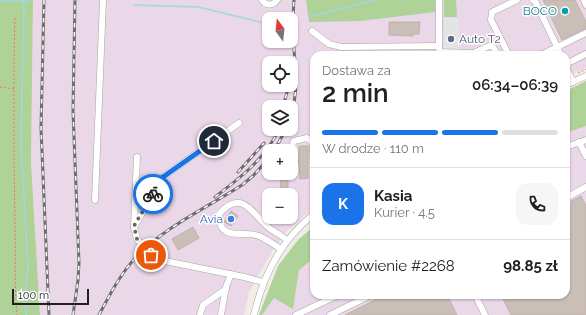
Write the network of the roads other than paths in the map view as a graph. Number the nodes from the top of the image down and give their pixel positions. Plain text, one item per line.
1 (103, 0) edge
2 (262, 0) edge
3 (277, 0) edge
4 (439, 0) edge
5 (518, 0) edge
6 (533, 0) edge
7 (584, 0) edge
8 (586, 5) edge
9 (312, 30) dead end
10 (586, 33) edge
11 (557, 48) junction
12 (439, 51) edge
13 (478, 51) edge
14 (496, 51) edge
15 (506, 51) edge
16 (550, 51) edge
17 (558, 51) edge
18 (586, 54) edge
19 (570, 63) edge
20 (570, 75) edge
21 (586, 76) edge
22 (573, 82) junction
23 (570, 83) edge
24 (239, 123) dead end
25 (310, 140) edge
26 (586, 140) edge
27 (579, 142) junction
28 (293, 144) edge
29 (570, 145) edge
30 (586, 156) edge
31 (137, 157) dead end
32 (586, 187) edge
33 (570, 196) edge
34 (95, 200) dead end
35 (310, 217) edge
36 (134, 226) junction
37 (287, 240) junction
38 (281, 249) junction
39 (231, 274) junction
40 (263, 282) junction
41 (226, 289) junction
42 (330, 299) edge
43 (363, 299) edge
44 (477, 299) edge
45 (200, 315) edge
46 (221, 315) edge
47 (254, 315) edge
48 (296, 315) edge
49 (330, 315) edge
50 (485, 315) edge

1 - 34 street
2 - 3 street
4 - 12 street
5 - 15 street
6 - 11 street
7 - 8 street
9 - 12 street
10 - 11 street
11 - 16 street
11 - 17 street
13 - 14 street
18 - 19 street
20 - 22 street
21 - 22 street
22 - 23 street
24 - 36 street
25 - 28 street
26 - 27 street
27 - 29 street
27 - 30 street
31 - 36 street
32 - 33 street
35 - 37 street
36 - 39 street
37 - 38 street
37 - 38 street
38 - 40 street
39 - 40 street
39 - 41 street
40 - 47 street
41 - 45 street
41 - 46 street
42 - 48 street
43 - 49 street
44 - 50 street

